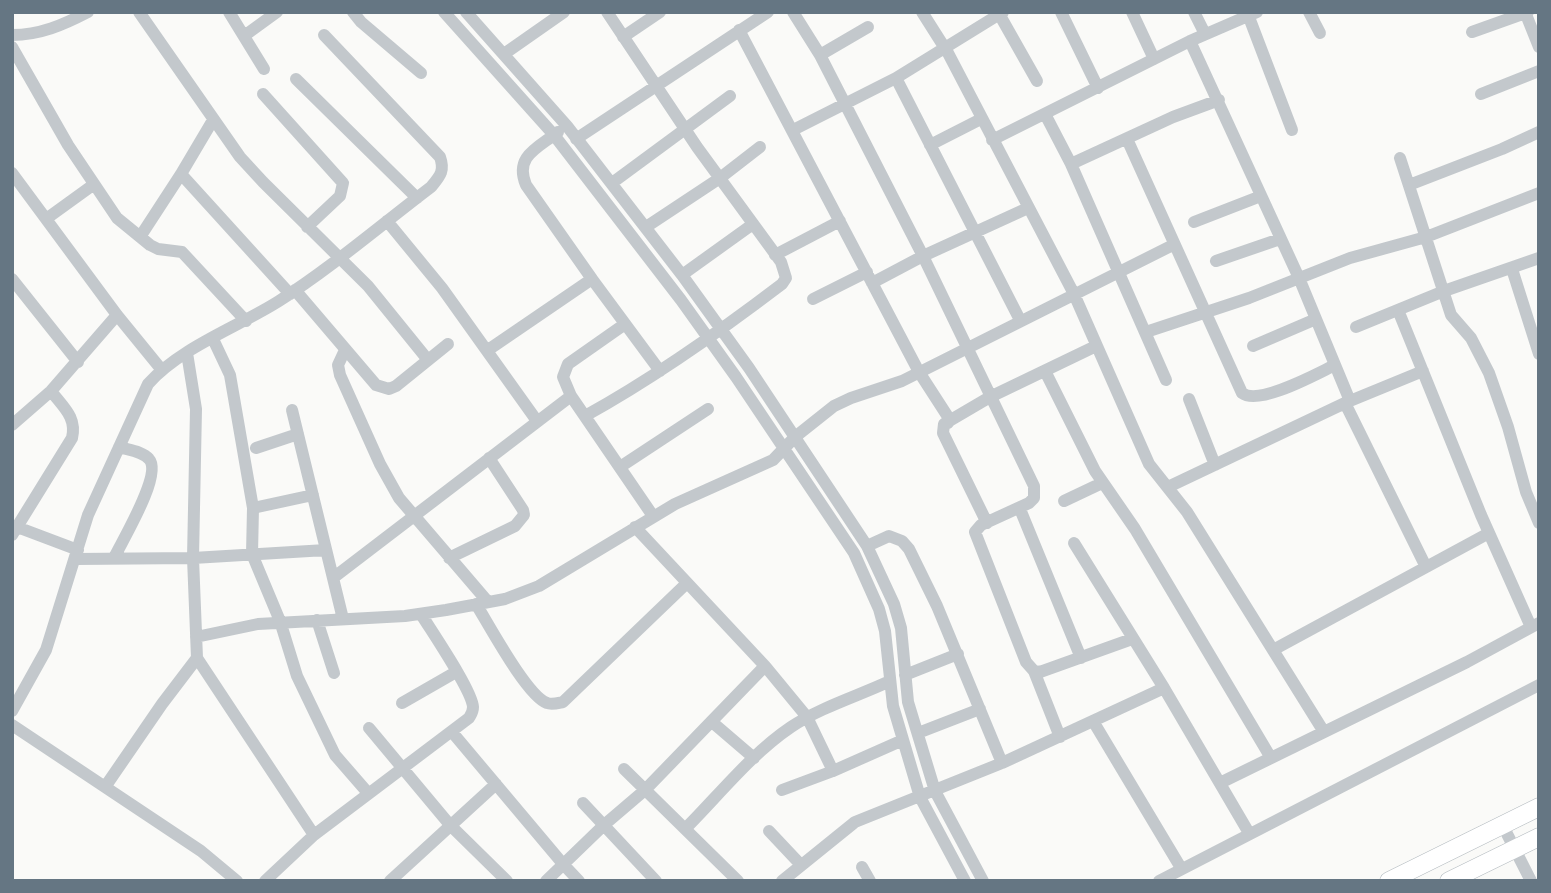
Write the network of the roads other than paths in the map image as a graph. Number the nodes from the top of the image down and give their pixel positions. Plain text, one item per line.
1 (88, 12) edge
2 (139, 12) edge
3 (229, 12) edge
4 (277, 12) edge
5 (353, 12) edge
6 (444, 12) edge
7 (466, 12) edge
8 (564, 12) edge
9 (607, 12) edge
10 (660, 12) edge
11 (768, 12) edge
12 (793, 12) edge
13 (922, 12) edge
14 (1060, 12) edge
15 (1132, 12) edge
16 (1194, 12) edge
17 (1309, 12) edge
18 (1526, 12) edge
19 (1000, 13) edge
20 (1251, 13) edge
21 (868, 27) dead end
22 (739, 30) junction
23 (1472, 32) dead end
24 (1320, 33) dead end
25 (1205, 34) junction
26 (12, 35) edge
27 (244, 36) junction
28 (324, 36) dead end
29 (623, 37) junction
30 (1190, 41) junction
31 (12, 47) edge
32 (1539, 47) edge
33 (945, 49) junction
34 (504, 54) junction
35 (820, 55) junction
36 (1154, 59) junction
37 (264, 69) dead end
38 (1539, 71) edge
39 (421, 74) dead end
40 (896, 78) junction
41 (296, 79) dead end
42 (1037, 81) dead end
43 (656, 85) junction
44 (1098, 88) junction
45 (1481, 93) dead end
46 (263, 94) dead end
47 (730, 96) dead end
48 (1219, 100) junction
49 (845, 105) junction
50 (1045, 114) junction
51 (213, 120) junction
52 (981, 120) junction
53 (567, 126) junction
54 (685, 128) junction
55 (793, 130) junction
56 (1292, 130) dead end
57 (1539, 132) edge
58 (554, 135) junction
59 (576, 139) junction
60 (1128, 139) junction
61 (992, 140) junction
62 (930, 145) junction
63 (760, 147) dead end
64 (1400, 158) dead end
65 (1071, 164) junction
66 (12, 173) edge
67 (181, 174) junction
68 (720, 178) junction
69 (612, 183) junction
70 (1409, 184) junction
71 (93, 186) junction
72 (1539, 193) edge
73 (1261, 196) junction
74 (416, 198) junction
75 (1028, 208) junction
76 (46, 219) junction
77 (387, 221) junction
78 (840, 221) junction
79 (1194, 222) dead end
80 (753, 224) junction
81 (307, 227) junction
82 (646, 228) junction
83 (975, 232) junction
84 (140, 237) junction
85 (1426, 237) junction
86 (1280, 239) junction
87 (1173, 245) junction
88 (775, 255) junction
89 (923, 256) junction
90 (339, 258) junction
91 (1539, 258) edge
92 (1216, 261) dead end
93 (1512, 269) junction
94 (1118, 271) junction
95 (682, 275) junction
96 (869, 278) junction
97 (1299, 278) junction
98 (12, 279) edge
99 (592, 279) junction
100 (1444, 291) junction
101 (293, 292) junction
102 (1074, 294) junction
103 (813, 299) dead end
104 (1398, 310) junction
105 (1205, 312) junction
106 (117, 315) junction
107 (1316, 319) junction
108 (1020, 320) junction
109 (246, 321) junction
110 (625, 324) junction
111 (1356, 327) dead end
112 (722, 330) junction
113 (1146, 332) junction
114 (709, 338) junction
115 (213, 339) junction
116 (448, 344) dead end
117 (1253, 345) dead end
118 (968, 346) junction
119 (1096, 346) junction
120 (345, 350) junction
121 (488, 350) junction
122 (187, 353) junction
123 (1539, 354) edge
124 (428, 360) junction
125 (78, 362) junction
126 (1335, 365) junction
127 (161, 369) junction
128 (660, 371) junction
129 (1045, 371) junction
130 (1423, 371) junction
131 (919, 372) junction
132 (1166, 380) dead end
133 (51, 391) junction
134 (570, 396) junction
135 (990, 397) junction
136 (1189, 399) dead end
137 (1348, 402) junction
138 (708, 409) dead end
139 (292, 410) dead end
140 (585, 416) junction
141 (537, 421) junction
142 (949, 421) junction
143 (12, 425) edge
144 (298, 434) junction
145 (795, 437) junction
146 (118, 447) junction
147 (256, 448) dead end
148 (784, 449) junction
149 (489, 458) junction
150 (1214, 465) junction
151 (620, 467) junction
152 (1102, 483) junction
153 (1168, 487) junction
154 (313, 495) junction
155 (1064, 502) dead end
156 (253, 508) junction
157 (1020, 509) junction
158 (653, 516) junction
159 (413, 517) junction
160 (986, 523) junction
161 (1539, 523) edge
162 (635, 527) junction
163 (15, 531) edge
164 (1489, 533) junction
165 (1074, 543) dead end
166 (867, 545) junction
167 (326, 550) junction
168 (77, 554) junction
169 (252, 554) junction
170 (114, 558) junction
171 (193, 558) junction
172 (449, 558) junction
173 (1426, 567) junction
174 (333, 578) junction
175 (687, 583) junction
176 (482, 603) junction
177 (421, 614) junction
178 (343, 619) junction
179 (317, 620) junction
180 (280, 621) junction
181 (1535, 625) edge
182 (196, 638) junction
183 (1132, 639) junction
184 (1273, 650) junction
185 (958, 654) junction
186 (197, 658) junction
187 (1081, 658) junction
188 (765, 666) junction
189 (1034, 671) junction
190 (456, 672) junction
191 (334, 673) dead end
192 (905, 675) junction
193 (890, 681) junction
194 (1539, 684) edge
195 (1164, 688) junction
196 (402, 703) dead end
197 (980, 709) junction
198 (12, 711) edge
199 (807, 718) junction
200 (712, 722) junction
201 (1093, 722) junction
202 (12, 725) edge
203 (369, 727) dead end
204 (452, 732) junction
205 (1324, 732) junction
206 (918, 733) junction
207 (1060, 737) junction
208 (903, 740) junction
209 (754, 758) junction
210 (1270, 758) junction
211 (1002, 763) junction
212 (403, 768) junction
213 (624, 769) dead end
214 (833, 771) junction
215 (1220, 783) junction
216 (496, 784) junction
217 (106, 787) junction
218 (645, 790) junction
219 (782, 790) dead end
220 (935, 791) junction
221 (368, 793) junction
222 (920, 797) junction
223 (583, 803) dead end
224 (1539, 807) edge
225 (1502, 824) junction
226 (450, 825) junction
227 (604, 825) junction
228 (685, 829) junction
229 (769, 831) dead end
230 (1249, 833) junction
231 (314, 835) junction
232 (1539, 836) edge
233 (1514, 848) junction
234 (563, 864) junction
235 (801, 865) junction
236 (862, 867) dead end
237 (1181, 868) junction
238 (237, 881) edge
239 (265, 881) edge
240 (390, 881) edge
241 (507, 881) edge
242 (546, 881) edge
243 (579, 881) edge
244 (656, 881) edge
245 (738, 881) edge
246 (782, 881) edge
247 (870, 881) edge
248 (965, 881) edge
249 (983, 881) edge
250 (1159, 881) edge
251 (1389, 881) edge
252 (1449, 881) edge
253 (1531, 881) edge

1 - 26 street
2 - 51 street
3 - 27 street
4 - 27 street
5 - 39 street
6 - 58 street
7 - 34 street
8 - 34 street
9 - 29 street
10 - 29 street
11 - 22 street
12 - 35 street
13 - 33 street
14 - 44 street
15 - 36 street
16 - 25 street
17 - 24 street
18 - 23 street
18 - 32 street
19 - 33 street
19 - 42 street
20 - 25 street
20 - 56 street
21 - 35 street
22 - 43 street
22 - 55 street
25 - 30 street
27 - 37 street
28 - 74 street
29 - 43 street
30 - 36 street
30 - 48 street
31 - 71 street
33 - 40 street
33 - 52 street
34 - 53 street
35 - 49 street
36 - 44 street
38 - 45 street
40 - 49 street
40 - 62 street
41 - 74 street
43 - 54 street
43 - 59 street
44 - 50 street
46 - 81 street
47 - 54 street
48 - 60 street
48 - 73 street
49 - 55 street
49 - 89 street
50 - 61 street
50 - 65 street
51 - 67 street
51 - 81 street
52 - 61 street
52 - 62 street
53 - 58 street
53 - 59 street
54 - 68 street
54 - 69 street
55 - 78 street
57 - 70 street
58 - 99 street
58 - 114 street
59 - 69 street
60 - 65 street
60 - 87 street
61 - 75 street
62 - 83 street
63 - 68 street
64 - 70 street
65 - 94 street
66 - 76 street
67 - 84 street
67 - 101 street
68 - 80 street
68 - 82 street
69 - 82 street
70 - 85 street
71 - 76 street
71 - 84 street
72 - 85 street
73 - 79 street
73 - 86 street
74 - 77 street
75 - 83 street
75 - 102 street
76 - 106 street
77 - 90 street
77 - 121 street
78 - 88 street
78 - 96 street
80 - 88 street
80 - 95 street
81 - 90 street
82 - 95 street
83 - 89 street
83 - 108 street
84 - 109 street
85 - 97 street
85 - 100 street
86 - 92 street
86 - 97 street
87 - 94 street
87 - 105 street
88 - 112 street
89 - 96 street
89 - 118 street
90 - 101 street
90 - 124 street
91 - 93 street
93 - 100 street
93 - 123 street
94 - 102 street
94 - 113 street
95 - 112 street
96 - 103 street
96 - 131 street
97 - 105 street
97 - 107 street
98 - 125 street
99 - 110 street
99 - 121 street
100 - 104 street
100 - 161 street
101 - 109 street
101 - 120 street
102 - 108 street
102 - 119 street
104 - 111 street
104 - 130 street
105 - 113 street
105 - 126 street
106 - 125 street
106 - 127 street
107 - 117 street
107 - 126 street
108 - 118 street
109 - 115 street
110 - 128 street
110 - 134 street
112 - 114 street
112 - 145 street
113 - 132 street
114 - 128 street
114 - 148 street
115 - 122 street
115 - 156 street
116 - 124 street
118 - 131 street
118 - 135 street
119 - 129 street
119 - 153 street
120 - 124 street
120 - 159 street
121 - 141 street
122 - 127 street
122 - 171 street
125 - 133 street
126 - 137 street
127 - 146 street
128 - 140 street
129 - 135 street
129 - 152 street
130 - 137 street
130 - 164 street
131 - 142 street
131 - 145 street
133 - 143 street
133 - 163 street
134 - 140 street
134 - 141 street
135 - 142 street
135 - 157 street
136 - 150 street
137 - 150 street
137 - 173 street
138 - 151 street
139 - 144 street
140 - 151 street
141 - 149 street
142 - 160 street
144 - 147 street
144 - 154 street
145 - 148 street
145 - 166 street
146 - 168 street
146 - 170 street
148 - 158 street
148 - 193 street
149 - 159 street
149 - 172 street
150 - 153 street
151 - 158 street
152 - 155 street
152 - 210 street
153 - 184 street
154 - 156 street
154 - 167 street
156 - 169 street
157 - 160 street
157 - 187 street
158 - 162 street
159 - 172 street
159 - 174 street
160 - 189 street
162 - 175 street
162 - 176 street
163 - 168 street
164 - 173 street
164 - 181 street
165 - 183 street
166 - 185 street
166 - 192 street
167 - 169 street
167 - 174 street
168 - 170 street
168 - 198 street
169 - 171 street
169 - 180 street
170 - 171 street
171 - 182 street
172 - 176 street
173 - 184 street
174 - 178 street
175 - 176 street
175 - 188 street
176 - 177 street
177 - 178 street
177 - 190 street
178 - 179 street
179 - 180 street
179 - 191 street
180 - 182 street
180 - 221 street
181 - 205 street
182 - 186 street
183 - 187 street
183 - 195 street
184 - 205 street
185 - 192 street
185 - 197 street
186 - 217 street
186 - 231 street
187 - 189 street
188 - 199 street
188 - 200 street
189 - 207 street
190 - 196 street
190 - 204 street
192 - 206 street
193 - 199 street
193 - 208 street
194 - 230 street
195 - 201 street
195 - 215 street
197 - 206 street
197 - 211 street
199 - 209 street
199 - 214 street
200 - 209 street
200 - 218 street
201 - 207 street
201 - 237 street
202 - 217 street
203 - 212 street
204 - 212 street
204 - 216 street
205 - 210 street
206 - 220 street
207 - 211 street
208 - 214 street
208 - 222 street
209 - 228 street
210 - 215 street
211 - 220 street
212 - 221 street
212 - 226 street
213 - 218 street
214 - 219 street
215 - 230 street
216 - 226 street
216 - 234 street
217 - 238 street
218 - 227 street
218 - 228 street
220 - 222 street
220 - 249 street
221 - 231 street
222 - 235 street
222 - 248 street
223 - 227 street
224 - 225 main road
225 - 233 street
225 - 251 main road
226 - 240 street
226 - 241 street
227 - 234 street
227 - 244 street
228 - 245 street
229 - 235 street
230 - 237 street
231 - 239 street
232 - 233 main road
233 - 252 main road
233 - 253 street
234 - 242 street
234 - 243 street
235 - 246 street
236 - 247 street
237 - 250 street

